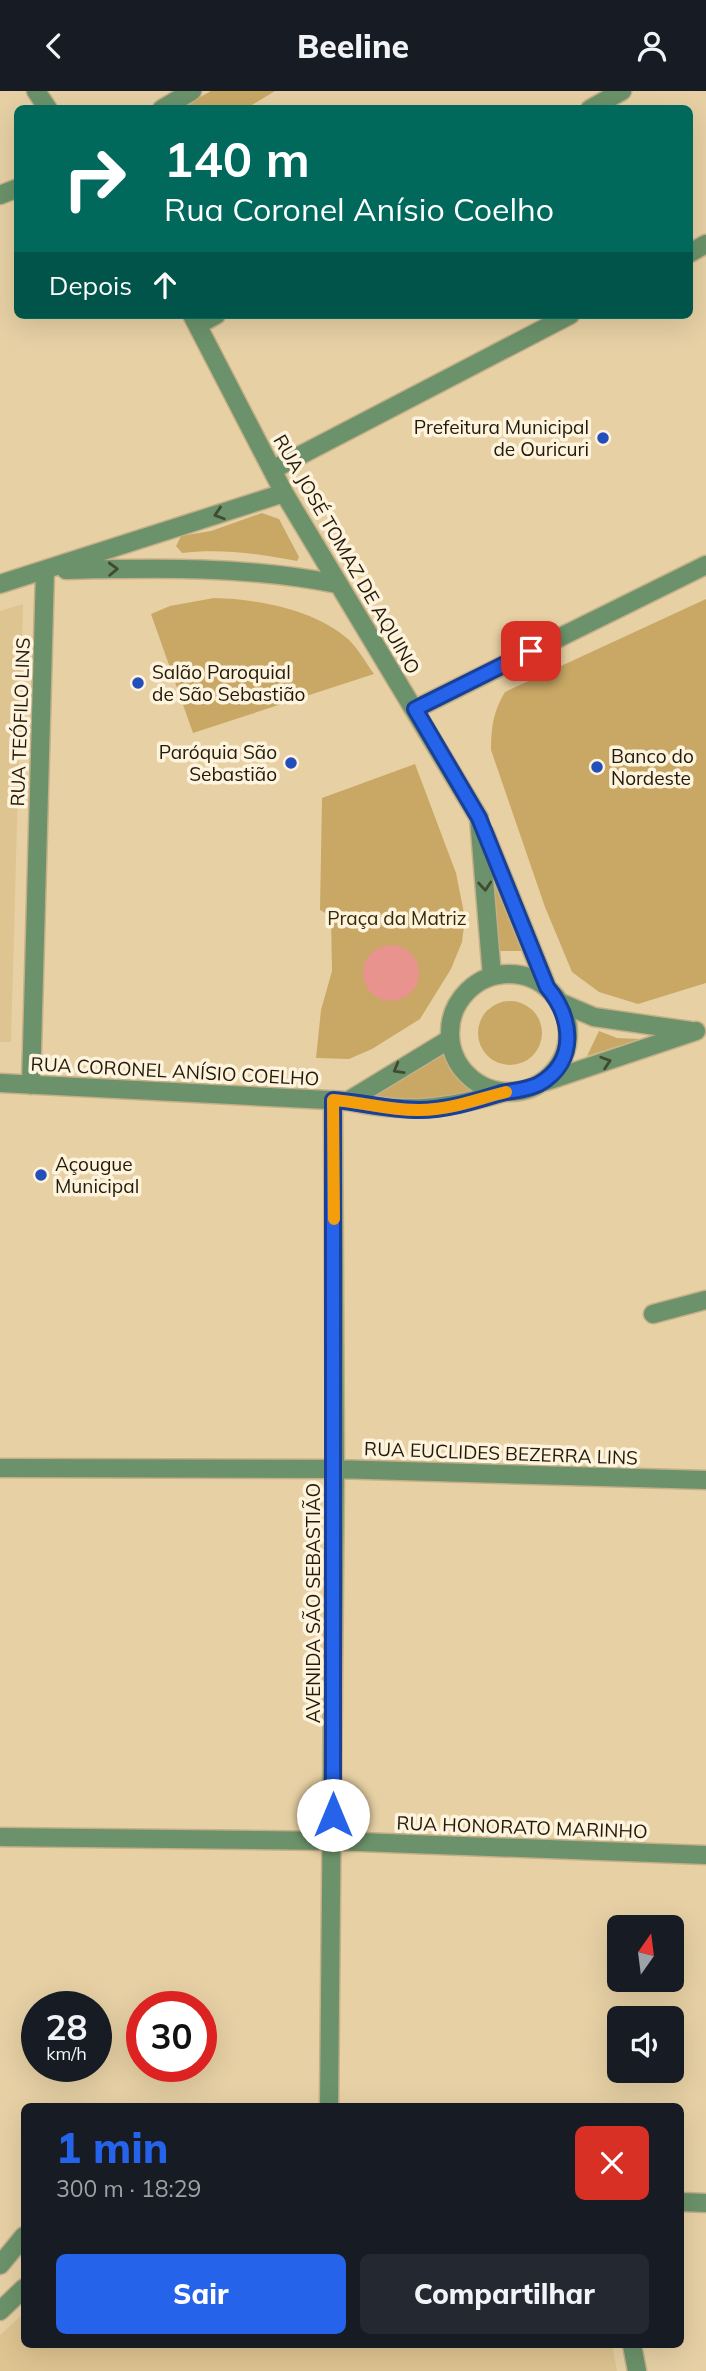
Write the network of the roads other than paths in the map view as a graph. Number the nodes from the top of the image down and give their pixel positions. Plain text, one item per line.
1 (192, 91) edge
2 (622, 91) edge
3 (169, 105) edge
4 (597, 105) edge
5 (562, 319) edge
6 (195, 320) edge
7 (272, 470) junction
8 (284, 493) junction
9 (706, 565) edge
10 (45, 571) junction
11 (0, 584) edge
12 (337, 584) junction
13 (415, 709) junction
14 (479, 818) junction
15 (492, 976) junction
16 (547, 987) junction
17 (559, 1002) junction
18 (701, 1030) edge
19 (450, 1039) junction
20 (0, 1083) edge
21 (540, 1083) junction
22 (31, 1084) junction
23 (505, 1092) junction
24 (340, 1100) junction
25 (706, 1300) edge
26 (653, 1314) dead end
27 (0, 1468) edge
28 (335, 1469) junction
29 (706, 1480) edge
30 (0, 1837) edge
31 (333, 1841) junction
32 (706, 1855) edge
33 (329, 2103) edge
34 (684, 2202) edge
35 (706, 2203) edge
36 (21, 2240) edge
37 (0, 2265) edge
38 (21, 2291) edge
39 (0, 2311) edge
40 (633, 2348) edge
41 (637, 2371) edge

1 - 3 street
2 - 4 street
5 - 7 street
6 - 7 street, RUA JOSÉ TOMAZ DE AQUINO
7 - 8 street, RUA JOSÉ TOMAZ DE AQUINO
8 -> 10 street
8 - 12 street, RUA JOSÉ TOMAZ DE AQUINO
9 - 13 street
10 - 11 street
10 -> 12 street
10 - 22 street, RUA TEÓFILO LINS
12 - 13 street, RUA JOSÉ TOMAZ DE AQUINO
13 - 14 street, RUA JOSÉ TOMAZ DE AQUINO
14 -> 15 street, RUA JOSÉ TOMAZ DE AQUINO
14 - 16 street
15 - 16 street
15 - 19 street
16 - 17 street
17 - 18 street
17 - 21 street
21 -> 18 street, RUA CORONEL ANÍSIO COELHO
19 - 23 street
19 -> 24 street
20 - 22 street, RUA CORONEL ANÍSIO COELHO
21 - 23 street, RUA CORONEL ANÍSIO COELHO
22 - 24 street, RUA CORONEL ANÍSIO COELHO
23 - 24 street, RUA CORONEL ANÍSIO COELHO
24 - 28 street, AVENIDA SÃO SEBASTIÃO
25 - 26 street
27 - 28 street, RUA EUCLIDES BEZERRA LINS
28 - 29 street, RUA EUCLIDES BEZERRA LINS
28 - 31 street, AVENIDA SÃO SEBASTIÃO
30 - 31 street, RUA HONORATO MARINHO
31 - 32 street, RUA HONORATO MARINHO
31 - 33 street, AVENIDA SÃO SEBASTIÃO
34 - 35 street
36 - 37 street
38 - 39 street
40 - 41 street

